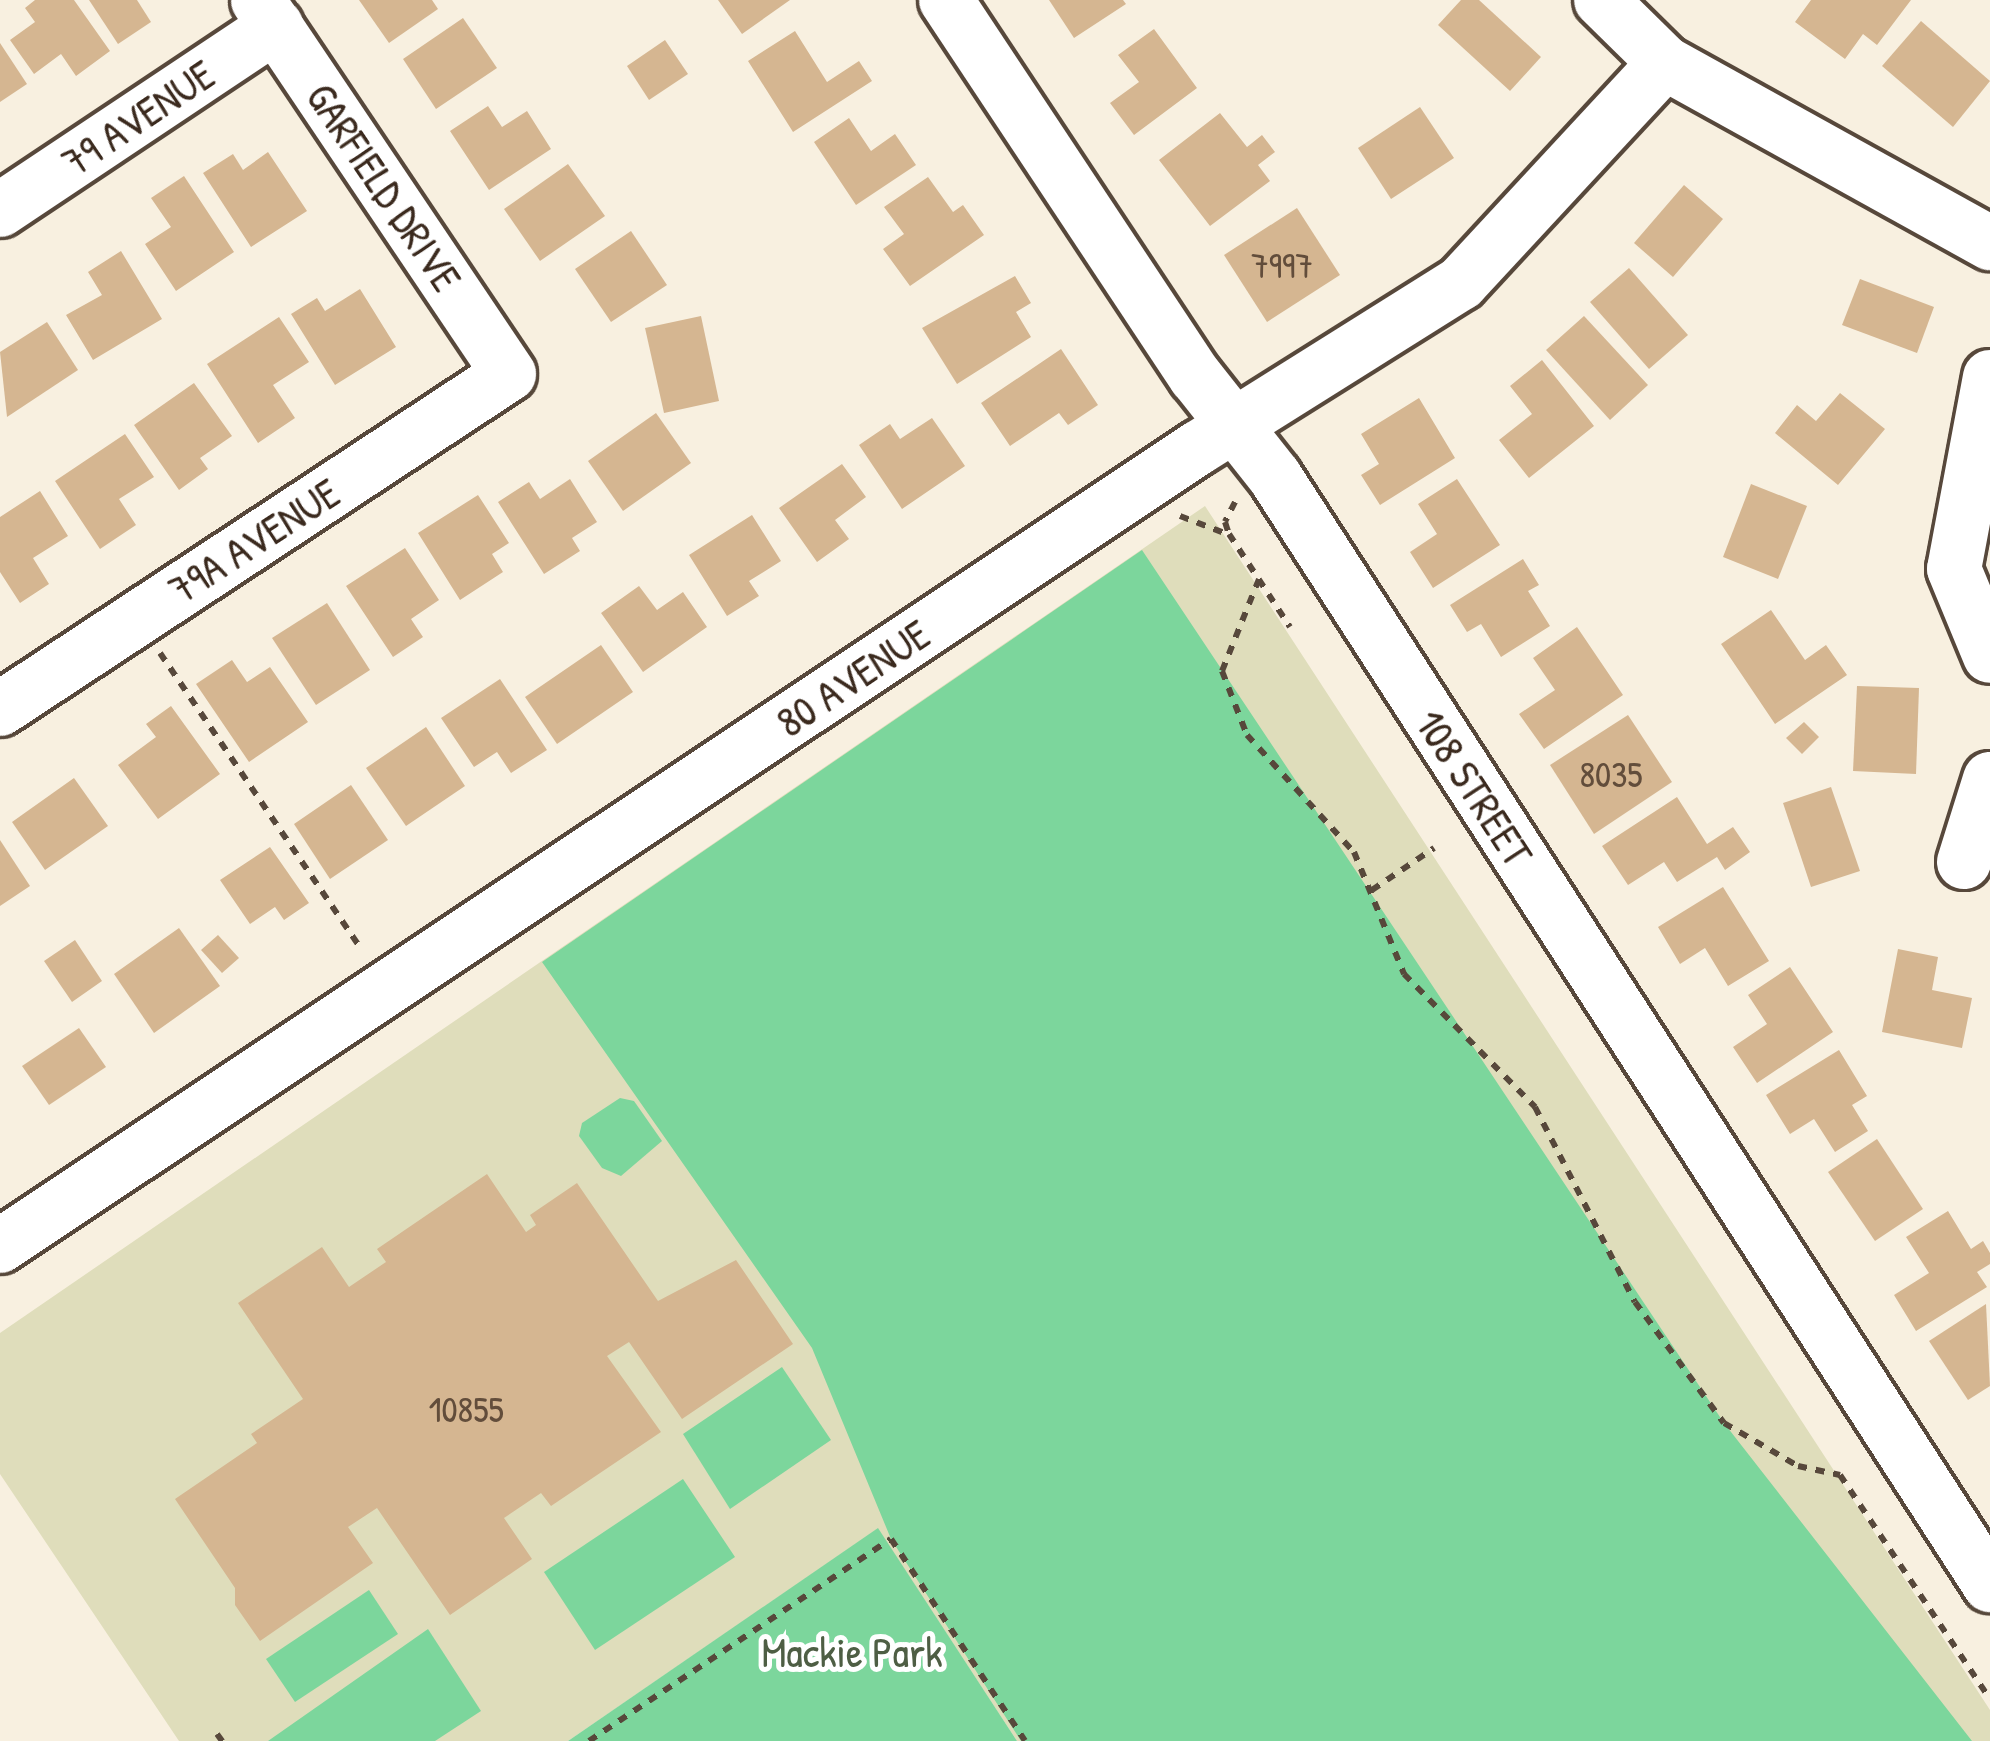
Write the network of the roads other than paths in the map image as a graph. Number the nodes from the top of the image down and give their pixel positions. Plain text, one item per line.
1 (946, 0) edge
2 (1600, 0) edge
3 (267, 13) edge
4 (1664, 63) junction
5 (0, 210) edge
6 (1990, 243) edge
7 (509, 374) joint
8 (1990, 377) edge
9 (1235, 425) junction
10 (1990, 656) edge
11 (0, 709) edge
12 (1990, 779) edge
13 (1964, 862) dead end
14 (0, 1246) edge
15 (1990, 1585) edge

1 - 9 street, 108 STREET
2 - 4 street
3 - 5 street, 79 AVENUE
3 - 7 street, GARFIELD DRIVE
4 - 6 street
4 - 9 street, 80 AVENUE
7 - 11 street, 79A AVENUE
8 - 10 street
9 - 14 street, 80 AVENUE
9 - 15 street, 108 STREET
12 - 13 street

